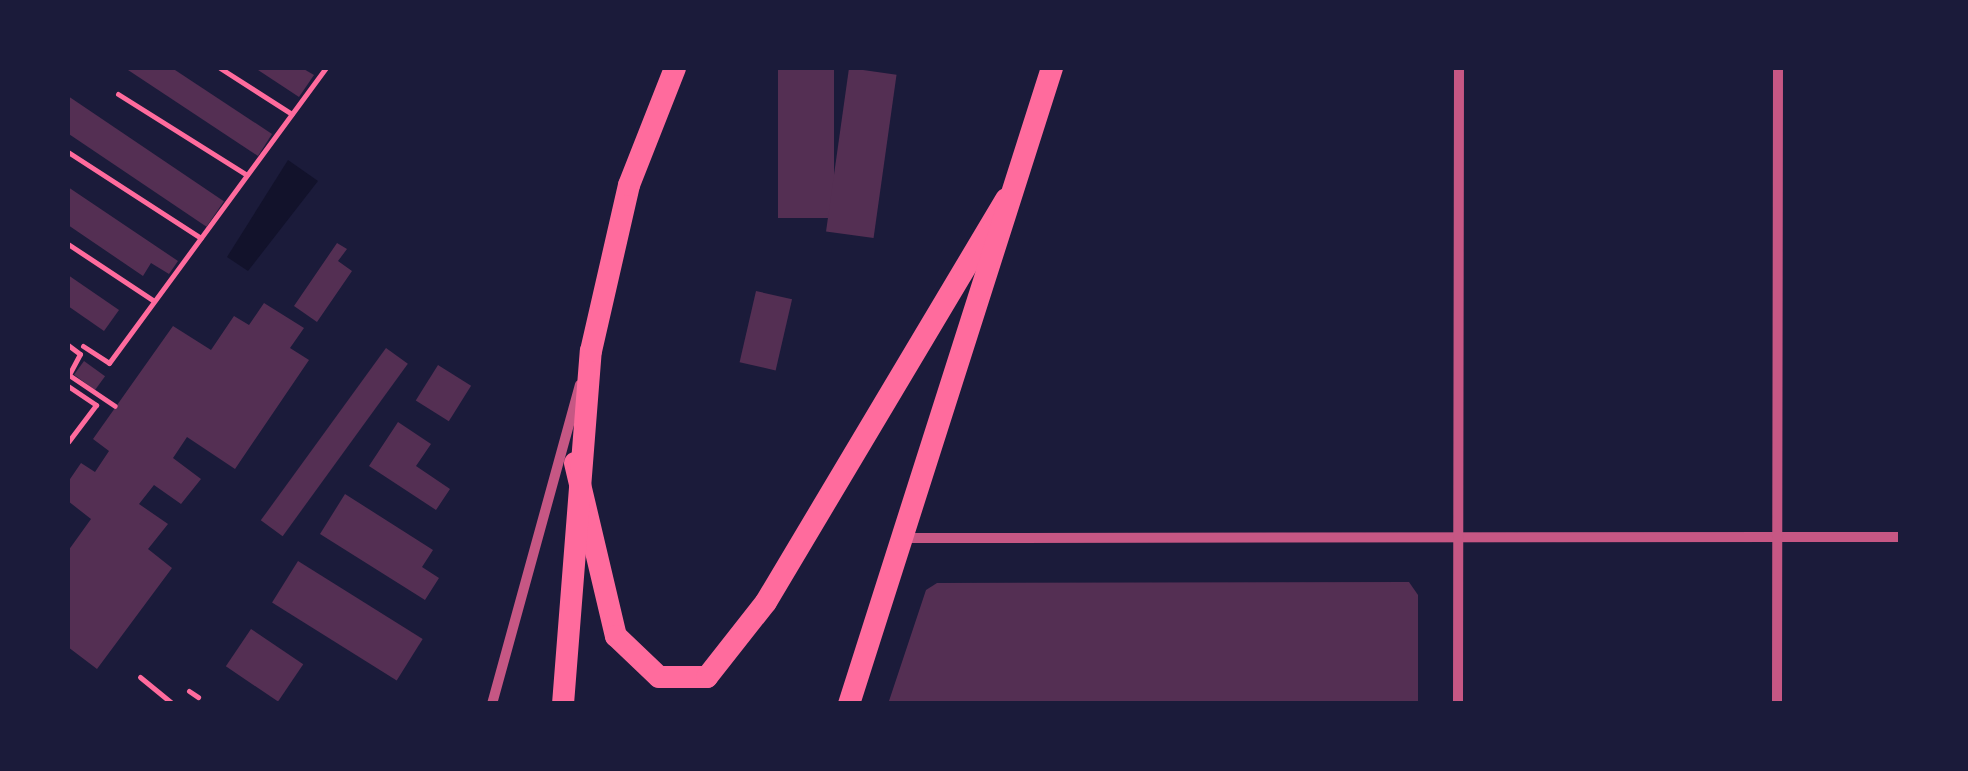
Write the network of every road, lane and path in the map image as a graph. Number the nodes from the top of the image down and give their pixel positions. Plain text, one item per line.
1 (220, 68) edge
2 (326, 68) edge
3 (676, 68) edge
4 (1052, 68) edge
5 (1460, 68) edge
6 (1778, 68) edge
7 (118, 94) dead end
8 (292, 114) junction
9 (68, 152) edge
10 (247, 175) junction
11 (1006, 200) junction
12 (201, 238) junction
13 (68, 244) edge
14 (154, 302) junction
15 (68, 345) edge
16 (83, 346) dead end
17 (590, 351) junction
18 (68, 386) edge
19 (115, 406) dead end
20 (68, 442) edge
21 (576, 463) junction
22 (898, 538) junction
23 (1458, 538) junction
24 (1776, 538) junction
25 (1900, 538) edge
26 (140, 677) dead end
27 (189, 691) dead end
28 (198, 697) dead end
29 (173, 704) edge
30 (492, 704) edge
31 (563, 704) edge
32 (849, 704) edge
33 (1458, 704) edge
34 (1777, 704) edge

1 - 8 path
2 - 8 path
3 - 17 main road
4 - 11 main road
5 - 23 street
6 - 24 street
7 - 10 path
8 - 10 path
9 - 12 path
10 - 12 path
11 - 21 main road
11 - 22 main road
12 - 14 path
13 - 14 path
14 - 16 path
15 - 19 path
17 - 21 main road
17 - 30 street
18 - 20 path
21 - 31 main road
22 - 23 street
22 - 32 main road
23 - 24 street
23 - 33 street
24 - 25 street
24 - 34 street
26 - 29 path
27 - 28 path

